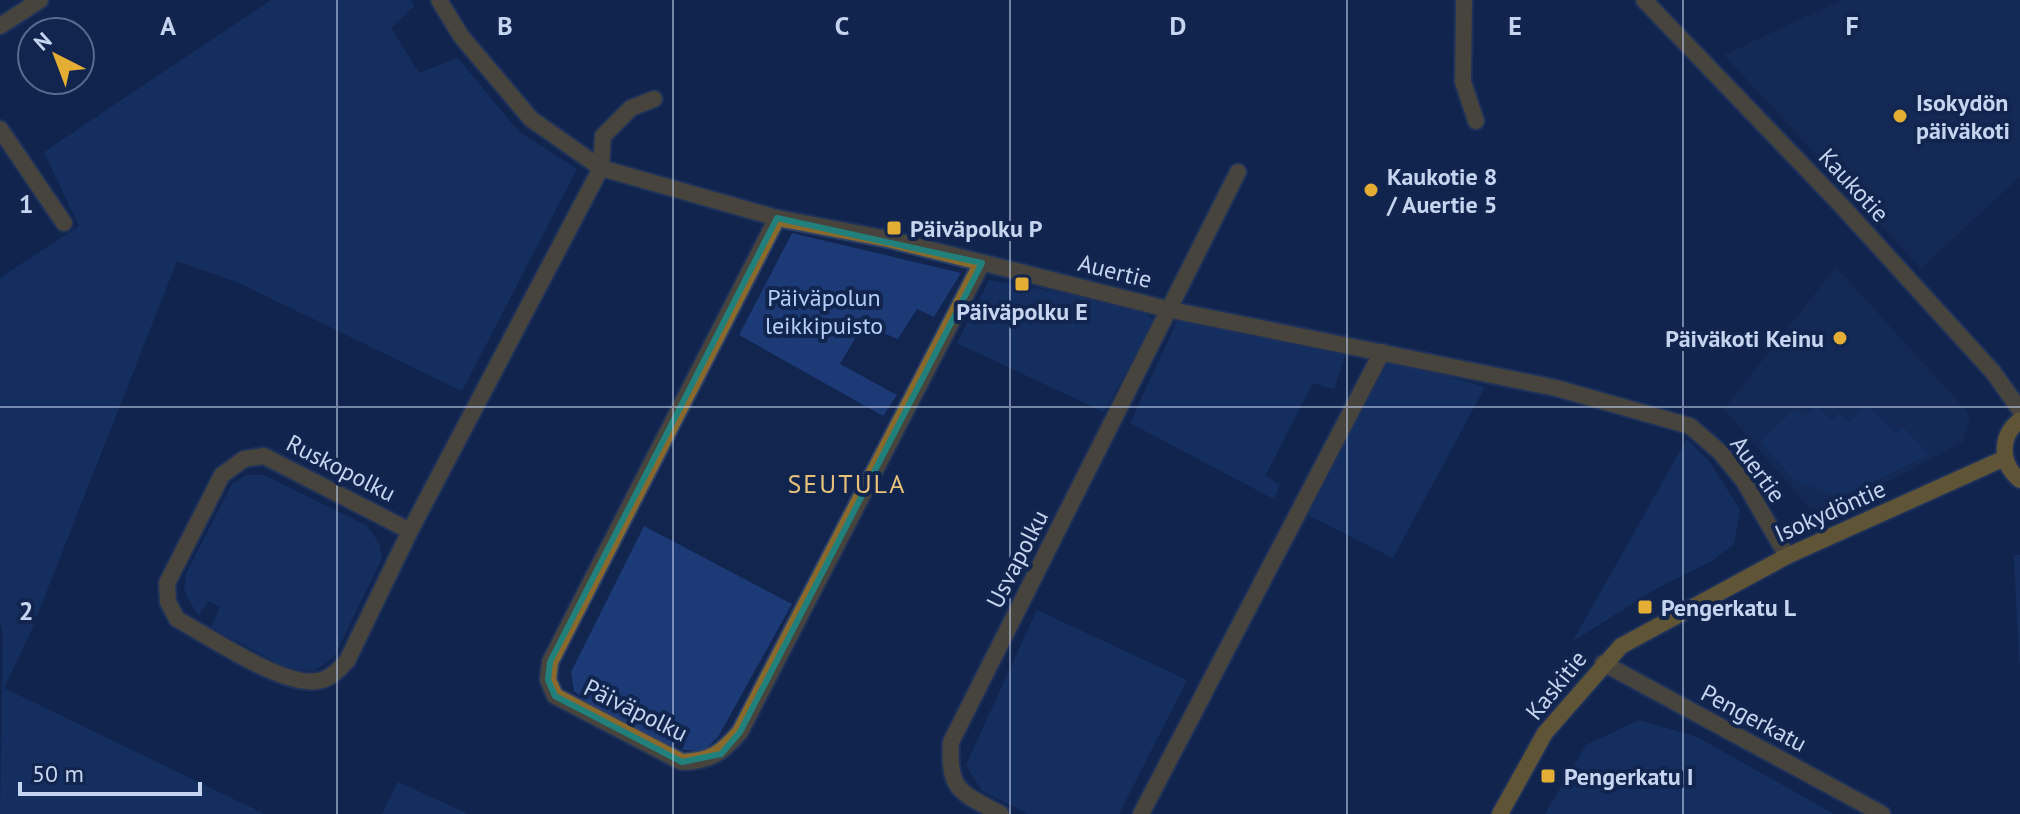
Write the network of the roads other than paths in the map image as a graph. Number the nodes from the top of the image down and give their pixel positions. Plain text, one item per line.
1 (40, 0) edge
2 (439, 0) edge
3 (1464, 0) edge
4 (1644, 0) edge
5 (0, 26) edge
6 (654, 99) dead end
7 (1476, 121) dead end
8 (0, 129) edge
9 (601, 168) junction
10 (1238, 172) dead end
11 (777, 218) junction
12 (64, 223) dead end
13 (982, 263) junction
14 (1171, 310) junction
15 (1382, 352) junction
16 (2020, 410) edge
17 (2020, 420) edge
18 (2005, 458) junction
19 (2020, 480) edge
20 (410, 531) junction
21 (1787, 556) junction
22 (1678, 614) joint
23 (1603, 663) junction
24 (1001, 814) edge
25 (1141, 814) edge
26 (1500, 814) edge
27 (1882, 814) edge

1 - 5 street
2 - 9 street, Auertie
3 - 7 street
4 - 16 street, Kaukotie
6 - 9 street, Ruskopolku
8 - 12 street
9 - 11 street, Auertie
9 - 20 street, Ruskopolku
10 - 14 street, Usvapolku
11 - 13 street, Auertie
11 - 13 street, Päiväpolku
13 - 14 street, Auertie
14 - 15 street, Auertie
14 - 24 street, Usvapolku
15 - 21 street, Auertie
15 - 25 street
17 - 18 street
18 - 19 street
18 - 21 street, Isokydöntie
20 - 20 street, Ruskopolku
21 - 22 street, Isokydöntie
22 - 23 street, Kaskitie
23 - 26 street, Kaskitie
23 - 27 street, Pengerkatu

